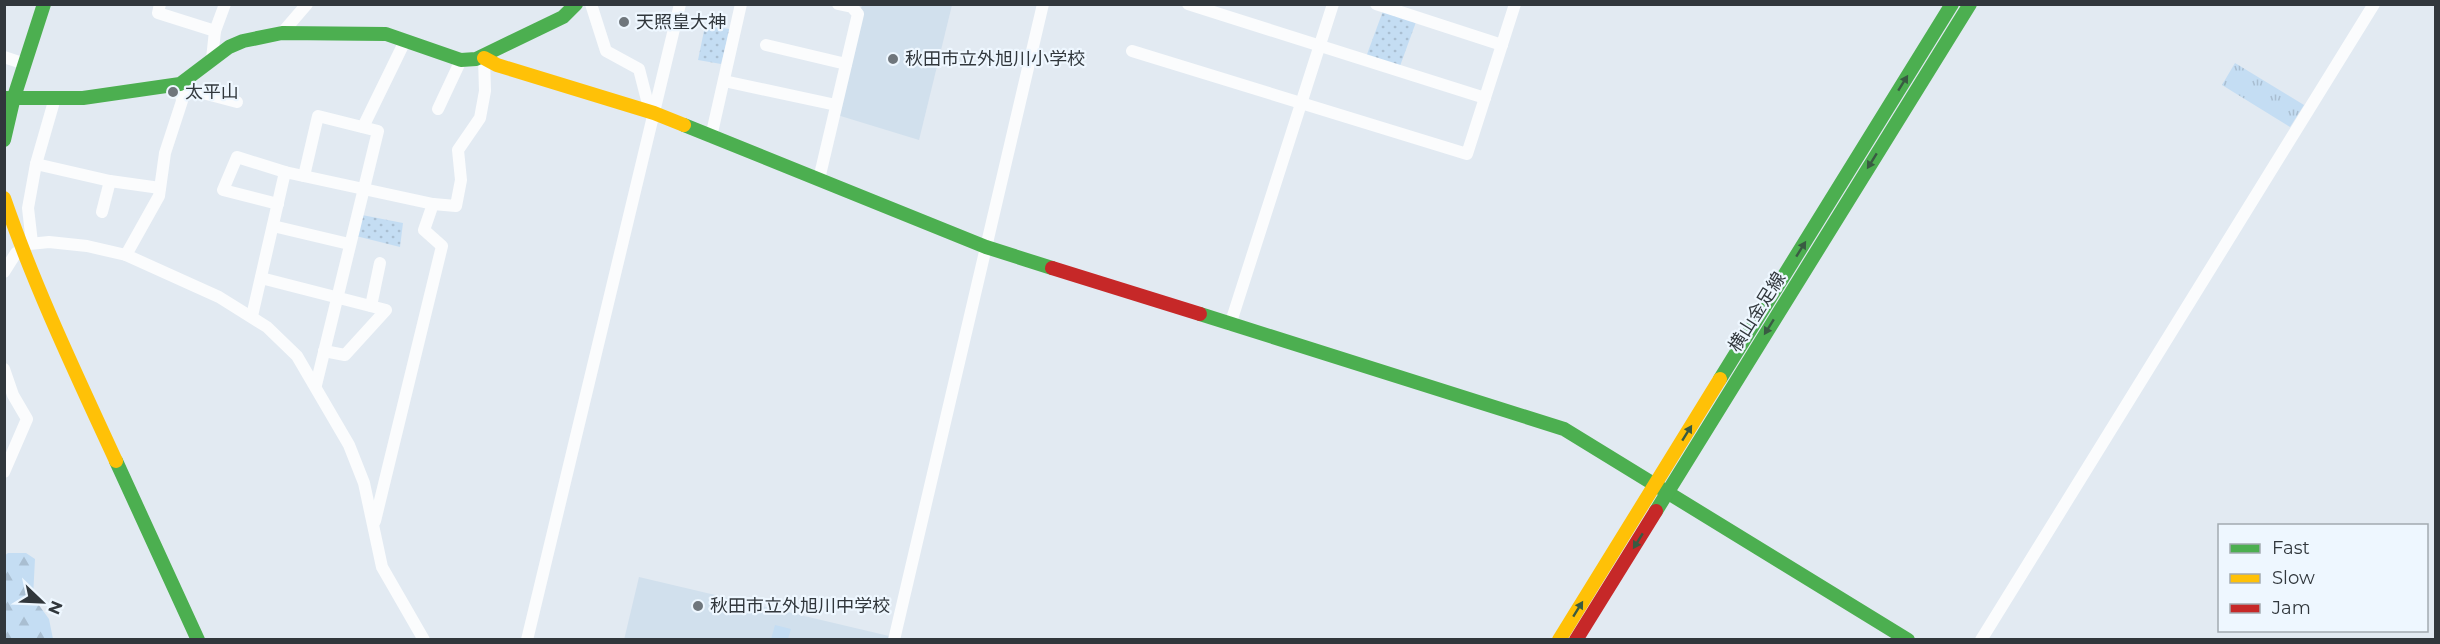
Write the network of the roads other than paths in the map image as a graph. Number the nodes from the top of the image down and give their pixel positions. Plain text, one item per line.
1 (160, 4) edge
2 (225, 4) edge
3 (307, 4) edge
4 (576, 4) edge
5 (591, 4) edge
6 (680, 4) edge
7 (741, 4) edge
8 (838, 4) edge
9 (1043, 4) edge
10 (1188, 4) edge
11 (1333, 4) edge
12 (1376, 4) edge
13 (1515, 4) edge
14 (1952, 4) edge
15 (1970, 4) edge
16 (2374, 4) edge
17 (39, 6) edge
18 (215, 31) junction
19 (282, 33) junction
20 (405, 41) junction
21 (766, 45) dead end
22 (1502, 45) junction
23 (1319, 46) junction
24 (1132, 51) dead end
25 (4, 57) edge
26 (484, 58) junction
27 (212, 59) junction
28 (461, 60) junction
29 (25, 64) junction
30 (846, 64) junction
31 (724, 81) junction
32 (180, 86) junction
33 (9, 98) edge
34 (55, 98) junction
35 (1485, 98) junction
36 (237, 102) dead end
37 (1301, 103) junction
38 (836, 105) junction
39 (438, 109) dead end
40 (650, 112) junction
41 (363, 128) junction
42 (711, 137) junction
43 (4, 140) edge
44 (36, 164) junction
45 (285, 172) junction
46 (304, 176) junction
47 (819, 179) junction
48 (110, 181) junction
49 (160, 188) junction
50 (362, 190) junction
51 (5, 198) edge
52 (278, 204) junction
53 (433, 204) junction
54 (102, 212) dead end
55 (273, 226) junction
56 (349, 244) junction
57 (25, 246) junction
58 (986, 247) junction
59 (126, 255) junction
60 (380, 264) dead end
61 (4, 272) edge
62 (261, 278) junction
63 (337, 296) junction
64 (371, 306) junction
65 (252, 316) junction
66 (1230, 325) junction
67 (324, 351) junction
68 (4, 369) edge
69 (316, 385) junction
70 (4, 472) edge
71 (1656, 483) junction
72 (1668, 491) junction
73 (374, 526) junction
74 (198, 639) edge
75 (424, 639) edge
76 (526, 639) edge
77 (894, 639) edge
78 (1559, 639) edge
79 (1576, 639) edge
80 (1908, 639) edge
81 (1981, 639) edge

1 - 18 street
2 - 18 street
3 - 19 street
4 - 26 street
5 - 40 street
6 - 40 street
7 - 31 street
8 - 30 street
9 - 58 street
10 - 23 street
11 - 23 street
12 - 22 street
13 - 22 street
71 -> 14 street, 横山金足線
15 -> 72 street, 横山金足線
16 - 81 street
17 - 29 street
18 - 27 street
19 - 20 street
19 - 27 street
20 - 28 street
20 - 41 street
21 - 30 street
22 - 35 street
23 - 35 street
23 - 37 street
24 - 37 street
25 - 29 street
26 - 28 street
26 - 40 street
26 - 53 street
27 - 32 street
28 - 39 street
29 - 33 street
30 - 38 street
31 - 38 street
31 - 42 street
32 - 34 street
32 - 36 street
32 - 49 street
33 - 34 street
33 - 43 street
34 - 44 street
35 - 37 street
37 - 66 street
38 - 47 street
40 - 42 street
40 - 76 street
41 - 46 street
41 - 50 street
42 - 47 street
44 - 48 street
44 - 57 street
45 - 46 street
45 - 52 street
45 - 52 street
46 - 50 street
47 - 58 street
48 - 49 street
48 - 54 street
49 - 59 street
50 - 53 street
50 - 56 street
51 - 57 street
52 - 55 street
53 - 73 street
55 - 56 street
55 - 62 street
56 - 63 street
57 - 59 street
57 - 61 street
57 - 74 street
58 - 66 street
58 - 77 street
59 - 65 street
60 - 64 street
62 - 63 street
62 - 65 street
63 - 64 street
63 - 67 street
64 - 67 street
65 - 69 street
66 - 71 street
67 - 69 street
68 - 70 street
69 - 73 street
71 - 72 street
78 -> 71 street, 横山金足線
72 -> 79 street, 横山金足線
72 - 80 street
73 - 75 street

